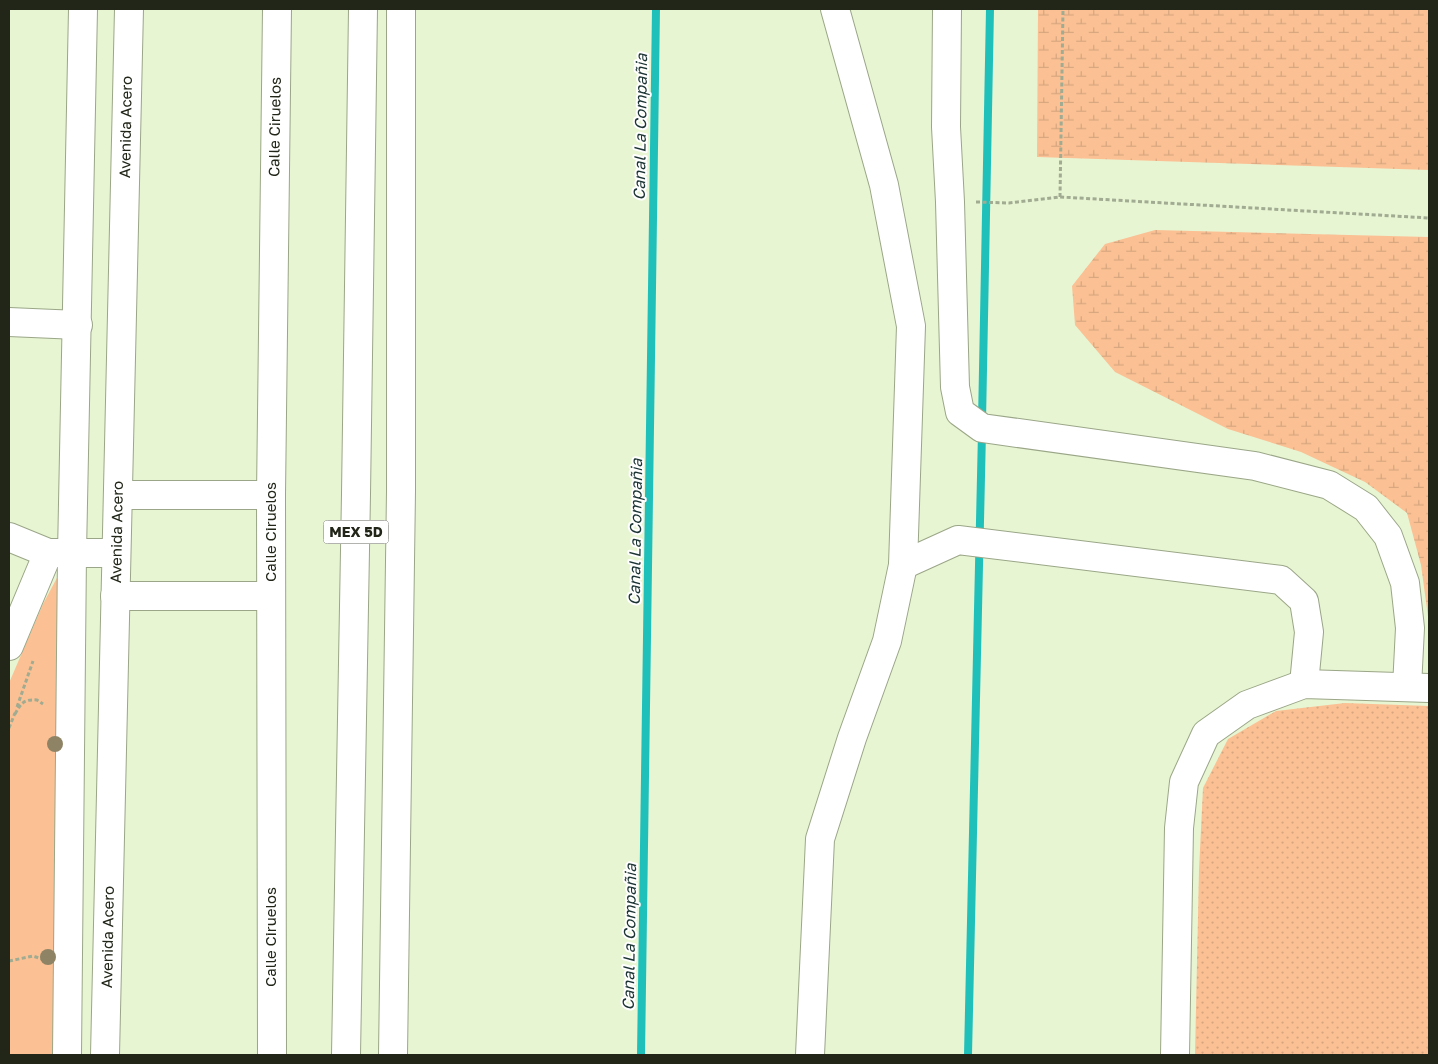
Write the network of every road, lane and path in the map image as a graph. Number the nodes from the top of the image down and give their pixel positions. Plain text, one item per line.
1 (83, 9) edge
2 (129, 9) edge
3 (277, 9) edge
4 (363, 9) edge
5 (401, 9) edge
6 (835, 9) edge
7 (947, 9) edge
8 (1063, 9) edge
9 (1060, 197) junction
10 (950, 202) junction
11 (1429, 218) edge
12 (9, 322) edge
13 (78, 325) junction
14 (118, 495) junction
15 (271, 495) junction
16 (9, 537) edge
17 (60, 553) junction
18 (116, 553) junction
19 (903, 565) junction
20 (116, 596) junction
21 (271, 596) junction
22 (9, 646) edge
23 (1304, 684) junction
24 (1418, 687) edge
25 (14, 714) dead end
26 (9, 728) edge
27 (42, 960) dead end
28 (9, 961) edge
29 (66, 1055) edge
30 (105, 1055) edge
31 (272, 1055) edge
32 (346, 1055) edge
33 (393, 1055) edge
34 (810, 1055) edge
35 (1175, 1055) edge

1 - 13 main road
2 - 14 main road, Avenida Acero
3 - 15 main road, Calle Ciruelos
4 - 32 main road, MEX 5D
5 - 33 main road, MEX 5D
6 - 19 main road
7 - 10 main road
8 - 9 path
9 - 10 path
9 - 11 path
10 - 24 main road
12 - 13 main road
13 - 17 main road
14 - 15 main road
14 - 18 main road, Avenida Acero
15 - 21 main road, Calle Ciruelos
16 - 17 main road
17 - 18 main road
17 - 22 main road
17 - 29 main road
18 - 20 main road, Avenida Acero
19 - 23 main road
19 - 34 main road
20 - 21 main road
20 - 30 main road, Avenida Acero
21 - 31 main road, Calle Ciruelos
23 - 24 main road
23 - 35 main road
25 - 26 path
27 - 28 path

